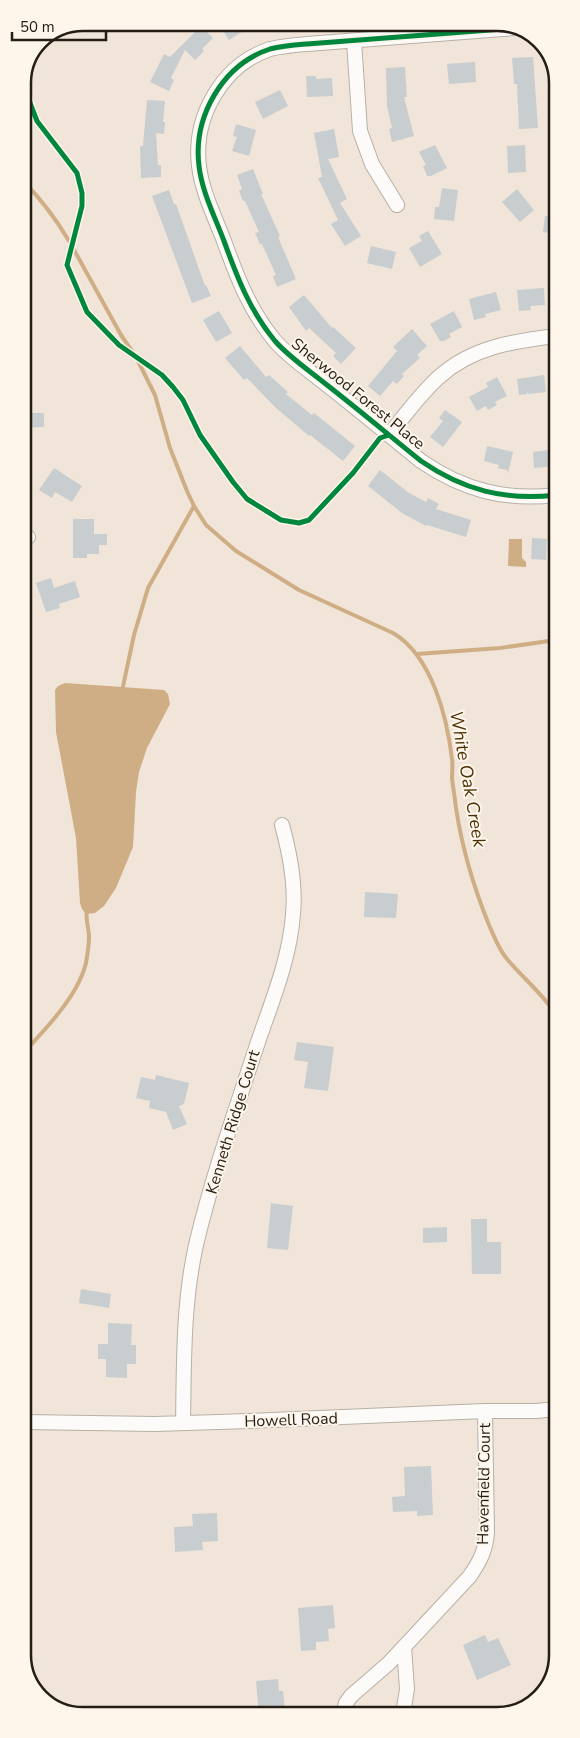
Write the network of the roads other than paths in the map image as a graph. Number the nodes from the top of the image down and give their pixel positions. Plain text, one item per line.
1 (478, 31) edge
2 (354, 41) junction
3 (397, 205) dead end
4 (549, 337) edge
5 (389, 434) junction
6 (549, 495) edge
7 (282, 825) dead end
8 (549, 1410) edge
9 (485, 1411) junction
10 (31, 1422) edge
11 (183, 1423) junction
12 (404, 1647) junction
13 (345, 1707) edge
14 (404, 1707) edge

1 - 2 street, Sherwood Forest Place
2 - 3 street
2 - 5 street, Sherwood Forest Place
4 - 5 street
5 - 6 street, Sherwood Forest Place
7 - 11 street, Kenneth Ridge Court
8 - 9 street, Howell Road
9 - 11 street, Howell Road
9 - 12 street, Havenfield Court
10 - 11 street, Howell Road
12 - 13 street, Havenfield Court
12 - 14 street

